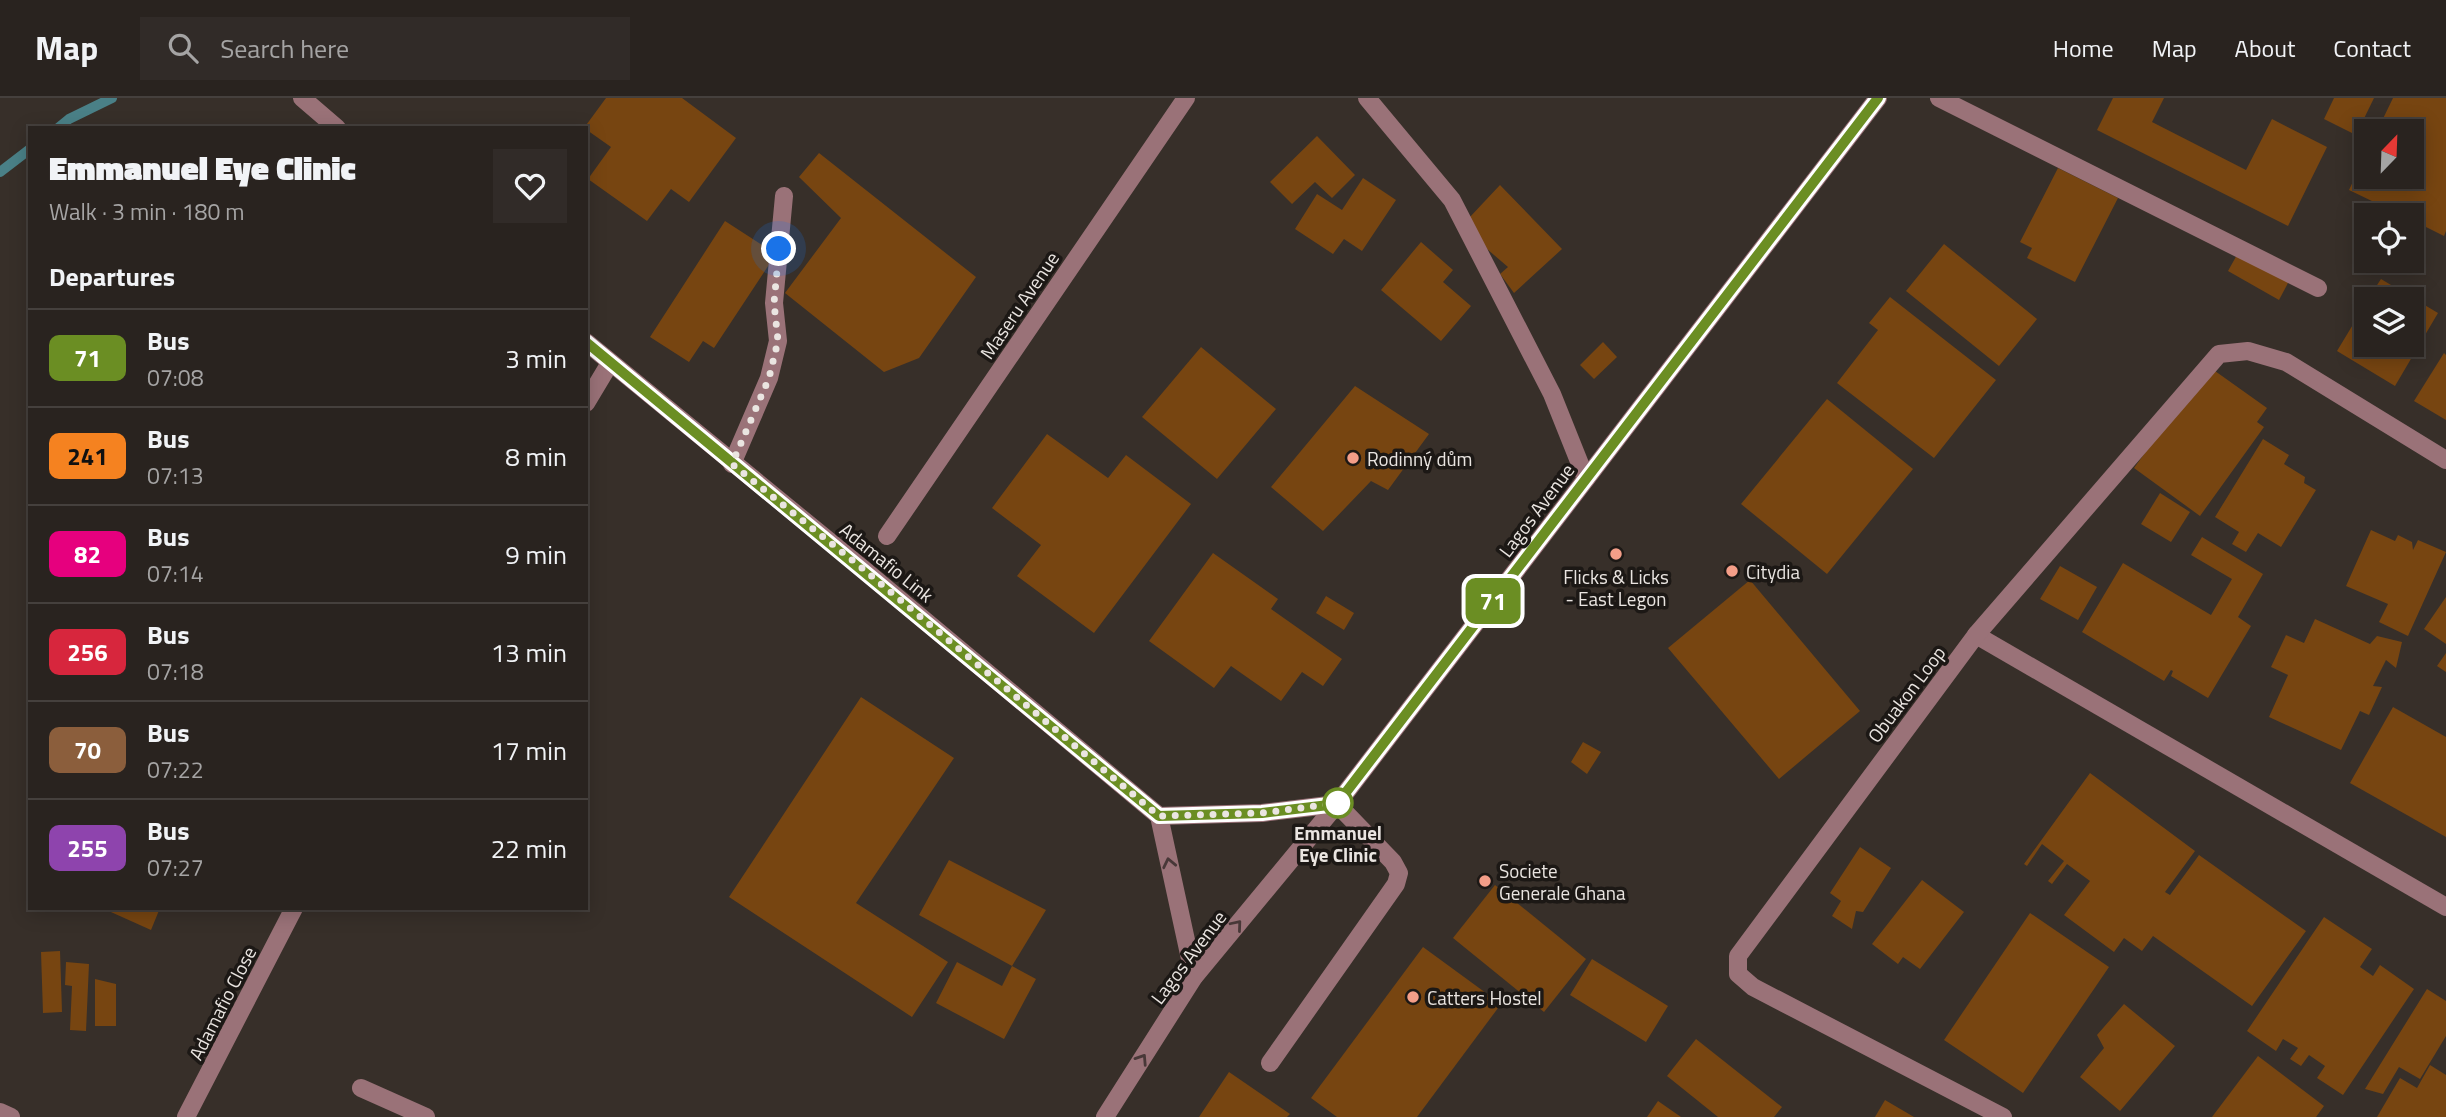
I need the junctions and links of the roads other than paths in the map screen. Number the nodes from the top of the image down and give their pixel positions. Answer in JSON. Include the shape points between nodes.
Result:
{"nodes":[{"id":1,"x":302,"y":98,"type":"edge"},
{"id":2,"x":1186,"y":98,"type":"edge"},
{"id":3,"x":1367,"y":98,"type":"edge"},
{"id":4,"x":1878,"y":98,"type":"edge"},
{"id":5,"x":1940,"y":98,"type":"edge"},
{"id":6,"x":335,"y":126,"type":"edge"},
{"id":7,"x":784,"y":196,"type":"dead end"},
{"id":8,"x":2318,"y":288,"type":"dead end"},
{"id":9,"x":588,"y":344,"type":"edge"},
{"id":10,"x":610,"y":363,"type":"junction"},
{"id":11,"x":588,"y":400,"type":"edge"},
{"id":12,"x":2446,"y":460,"type":"edge"},
{"id":13,"x":732,"y":464,"type":"junction"},
{"id":14,"x":1587,"y":479,"type":"junction"},
{"id":15,"x":887,"y":536,"type":"dead end"},
{"id":16,"x":1976,"y":635,"type":"junction"},
{"id":17,"x":1337,"y":804,"type":"junction"},
{"id":18,"x":1159,"y":816,"type":"junction"},
{"id":19,"x":2446,"y":907,"type":"edge"},
{"id":20,"x":293,"y":910,"type":"edge"},
{"id":21,"x":1194,"y":977,"type":"junction"},
{"id":22,"x":1270,"y":1063,"type":"dead end"},
{"id":23,"x":361,"y":1088,"type":"dead end"},
{"id":24,"x":0,"y":1112,"type":"edge"},
{"id":25,"x":11,"y":1117,"type":"edge"},
{"id":26,"x":186,"y":1117,"type":"edge"},
{"id":27,"x":426,"y":1117,"type":"edge"},
{"id":28,"x":1105,"y":1117,"type":"edge"},
{"id":29,"x":2003,"y":1117,"type":"edge"}],
"edges":[{"from":1,"to":6,"type":"street"},
{"from":2,"to":15,"type":"street","name":"Maseru Avenue"},
{"from":3,"to":14,"type":"street","via":[[1452,200],[1552,394]]},
{"from":4,"to":14,"type":"street","name":"Lagos Avenue"},
{"from":5,"to":8,"type":"street"},
{"from":7,"to":13,"type":"street","via":[[774,303],[778,341],[769,378]]},
{"from":9,"to":10,"type":"street","name":"Adamafio Link"},
{"from":10,"to":11,"type":"street"},
{"from":10,"to":13,"type":"street","name":"Adamafio Link"},
{"from":12,"to":16,"type":"street","via":[[2286,362],[2248,351],[2219,354]]},
{"from":13,"to":18,"type":"street","name":"Adamafio Link"},
{"from":14,"to":17,"type":"street","name":"Lagos Avenue"},
{"from":16,"to":19,"type":"street"},
{"from":16,"to":29,"type":"street","name":"Obuakon Loop","via":[[1738,956],[1738,974],[1753,987]]},
{"from":17,"to":18,"type":"street","via":[[1262,813]]},
{"from":21,"to":17,"type":"street","name":"Lagos Avenue","one_way":true},
{"from":17,"to":22,"type":"street","via":[[1393,862],[1396,884]]},
{"from":21,"to":18,"type":"street","one_way":true},
{"from":20,"to":26,"type":"street","name":"Adamafio Close"},
{"from":28,"to":21,"type":"street","name":"Lagos Avenue","one_way":true},
{"from":23,"to":27,"type":"street"},
{"from":24,"to":25,"type":"street"}]}
